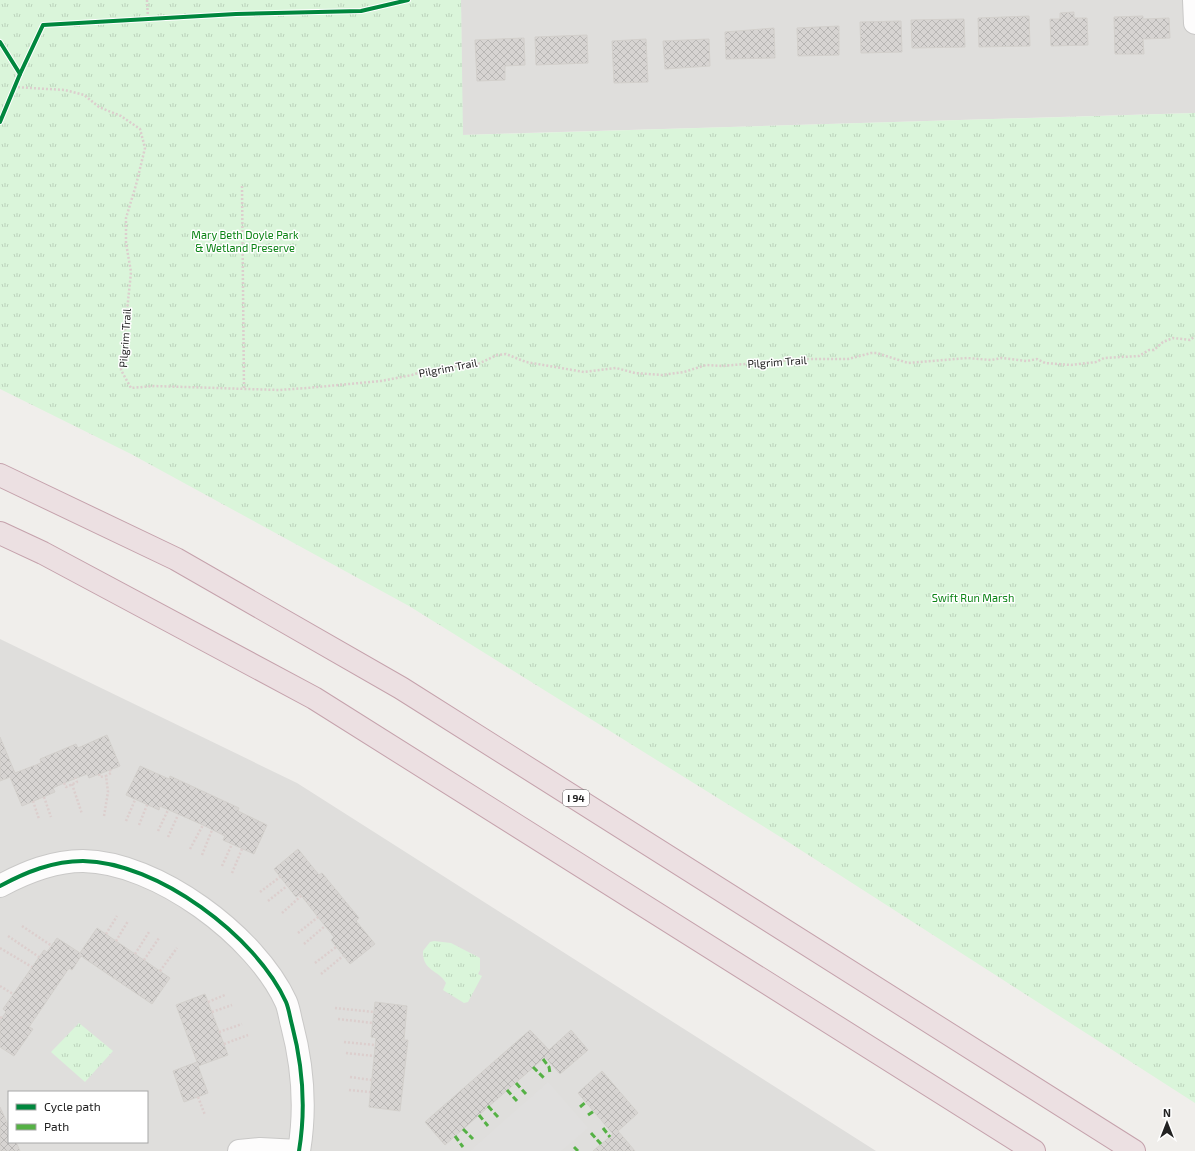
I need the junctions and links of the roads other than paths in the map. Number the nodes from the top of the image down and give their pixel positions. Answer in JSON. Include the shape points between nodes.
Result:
{"nodes":[{"id":1,"x":1194,"y":0,"type":"edge"},
{"id":2,"x":1195,"y":23,"type":"edge"},
{"id":3,"x":0,"y":475,"type":"edge"},
{"id":4,"x":0,"y":533,"type":"edge"},
{"id":5,"x":0,"y":886,"type":"edge"},
{"id":6,"x":239,"y":1151,"type":"edge"},
{"id":7,"x":299,"y":1151,"type":"edge"},
{"id":8,"x":1034,"y":1151,"type":"edge"},
{"id":9,"x":1134,"y":1151,"type":"edge"}],
"edges":[{"from":1,"to":2,"type":"street"},
{"from":3,"to":9,"type":"highway","number":"I 94","via":[[176,559],[401,688]]},
{"from":4,"to":8,"type":"highway","via":[[43,553],[314,698]]},
{"from":5,"to":7,"type":"street","via":[[21,874],[43,866],[83,861],[109,864],[145,875],[190,900],[228,927],[268,972],[286,1003],[298,1049],[303,1101],[303,1127]]},
{"from":6,"to":7,"type":"street"}]}
